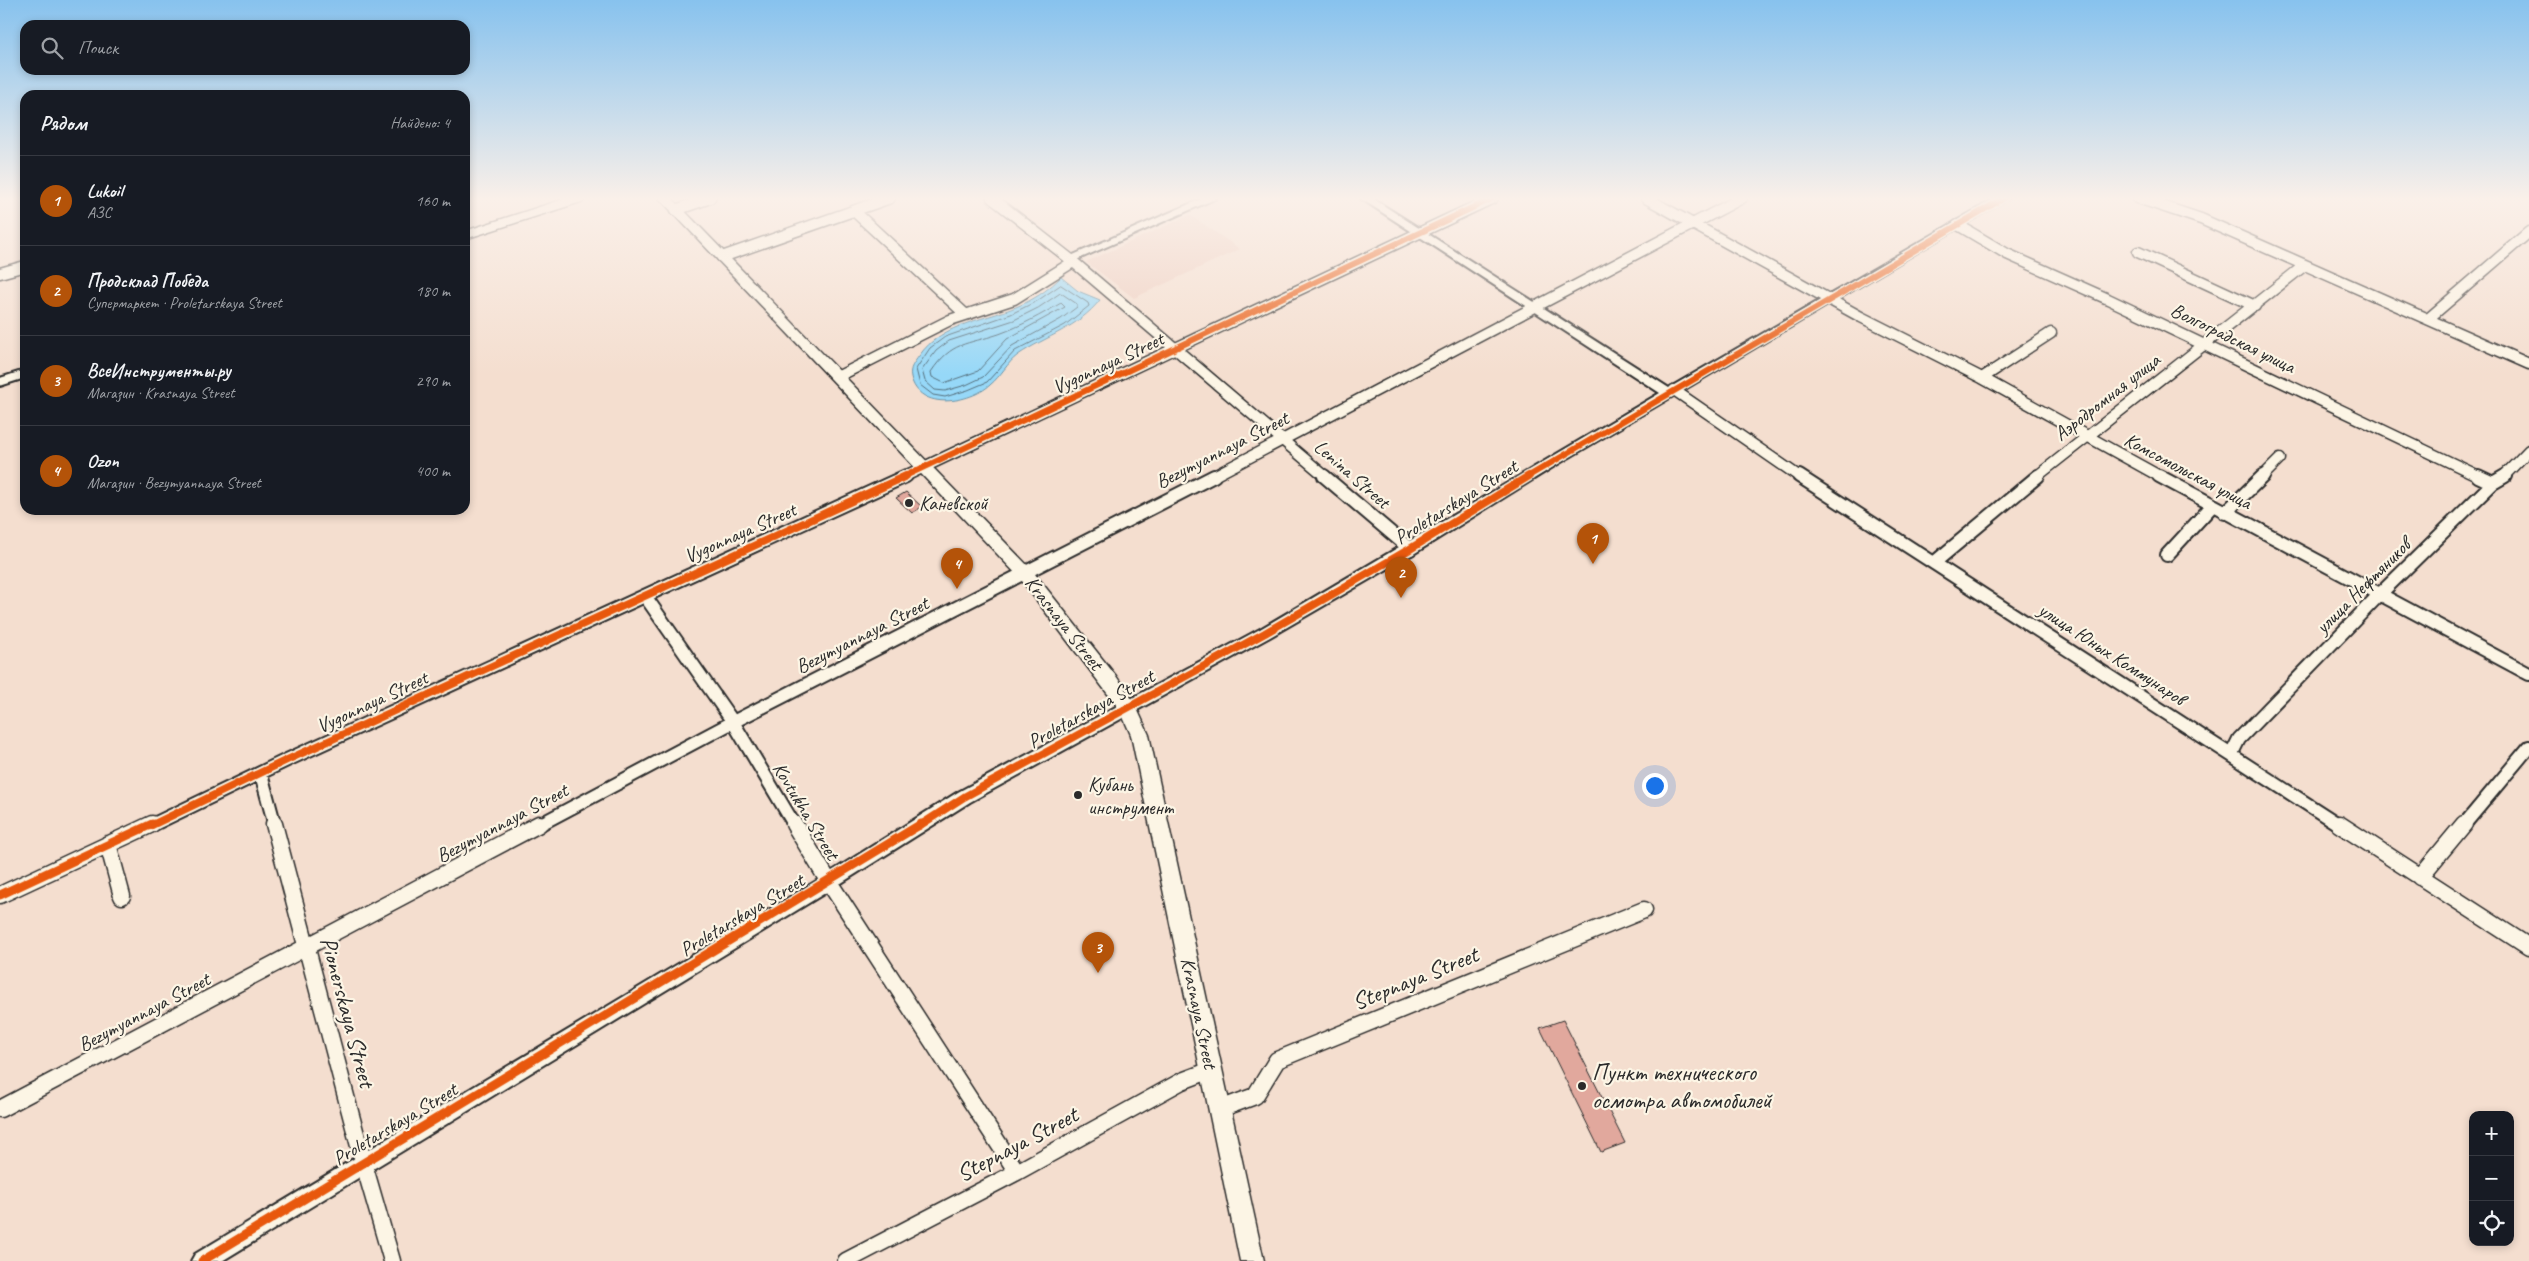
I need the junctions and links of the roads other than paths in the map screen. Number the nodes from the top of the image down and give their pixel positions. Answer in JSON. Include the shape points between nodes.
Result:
{"nodes":[{"id":1,"x":725,"y":257,"type":"edge"},
{"id":2,"x":903,"y":257,"type":"edge"},
{"id":3,"x":1067,"y":257,"type":"edge"},
{"id":4,"x":1078,"y":257,"type":"edge"},
{"id":5,"x":1367,"y":257,"type":"edge"},
{"id":6,"x":1458,"y":257,"type":"edge"},
{"id":7,"x":1628,"y":257,"type":"edge"},
{"id":8,"x":1755,"y":257,"type":"edge"},
{"id":9,"x":1904,"y":257,"type":"edge"},
{"id":10,"x":2013,"y":257,"type":"edge"},
{"id":11,"x":2149,"y":257,"type":"edge"},
{"id":12,"x":2287,"y":257,"type":"edge"},
{"id":13,"x":2500,"y":257,"type":"edge"},
{"id":14,"x":722,"y":258,"type":"joint"},
{"id":15,"x":1071,"y":260,"type":"junction"},
{"id":16,"x":2305,"y":265,"type":"junction"},
{"id":17,"x":20,"y":267,"type":"edge"},
{"id":18,"x":0,"y":273,"type":"edge"},
{"id":19,"x":1832,"y":299,"type":"junction"},
{"id":20,"x":1534,"y":306,"type":"junction"},
{"id":21,"x":2255,"y":306,"type":"junction"},
{"id":22,"x":965,"y":314,"type":"junction"},
{"id":23,"x":2428,"y":320,"type":"junction"},
{"id":24,"x":2051,"y":333,"type":"dead end"},
{"id":25,"x":2205,"y":345,"type":"junction"},
{"id":26,"x":1174,"y":350,"type":"junction"},
{"id":27,"x":2529,"y":364,"type":"edge"},
{"id":28,"x":20,"y":376,"type":"edge"},
{"id":29,"x":837,"y":377,"type":"junction"},
{"id":30,"x":1982,"y":378,"type":"junction"},
{"id":31,"x":0,"y":382,"type":"edge"},
{"id":32,"x":1672,"y":392,"type":"junction"},
{"id":33,"x":2085,"y":436,"type":"junction"},
{"id":34,"x":1284,"y":440,"type":"junction"},
{"id":35,"x":2529,"y":450,"type":"edge"},
{"id":36,"x":2280,"y":459,"type":"dead end"},
{"id":37,"x":925,"y":467,"type":"junction"},
{"id":38,"x":2493,"y":483,"type":"junction"},
{"id":39,"x":2212,"y":506,"type":"junction"},
{"id":40,"x":2225,"y":513,"type":"junction"},
{"id":41,"x":1410,"y":549,"type":"junction"},
{"id":42,"x":2167,"y":555,"type":"dead end"},
{"id":43,"x":1935,"y":562,"type":"junction"},
{"id":44,"x":1025,"y":573,"type":"junction"},
{"id":45,"x":2381,"y":593,"type":"junction"},
{"id":46,"x":645,"y":596,"type":"junction"},
{"id":47,"x":2529,"y":674,"type":"edge"},
{"id":48,"x":1128,"y":707,"type":"junction"},
{"id":49,"x":733,"y":722,"type":"junction"},
{"id":50,"x":2529,"y":747,"type":"edge"},
{"id":51,"x":2231,"y":755,"type":"junction"},
{"id":52,"x":261,"y":774,"type":"junction"},
{"id":53,"x":108,"y":844,"type":"junction"},
{"id":54,"x":2420,"y":877,"type":"junction"},
{"id":55,"x":829,"y":882,"type":"junction"},
{"id":56,"x":0,"y":895,"type":"edge"},
{"id":57,"x":122,"y":896,"type":"dead end"},
{"id":58,"x":1644,"y":910,"type":"dead end"},
{"id":59,"x":2529,"y":947,"type":"edge"},
{"id":60,"x":306,"y":948,"type":"junction"},
{"id":61,"x":1211,"y":1070,"type":"junction"},
{"id":62,"x":0,"y":1109,"type":"edge"},
{"id":63,"x":1220,"y":1109,"type":"junction"},
{"id":64,"x":364,"y":1162,"type":"junction"},
{"id":65,"x":1017,"y":1172,"type":"junction"},
{"id":66,"x":202,"y":1261,"type":"edge"},
{"id":67,"x":392,"y":1261,"type":"edge"},
{"id":68,"x":846,"y":1261,"type":"edge"},
{"id":69,"x":1252,"y":1261,"type":"edge"}],
"edges":[{"from":1,"to":14,"type":"street"},
{"from":2,"to":22,"type":"street"},
{"from":3,"to":15,"type":"street","name":"Lenina Street"},
{"from":4,"to":15,"type":"street"},
{"from":5,"to":26,"type":"street","name":"Vygonnaya Street"},
{"from":6,"to":20,"type":"street","name":"улица Юных Коммунаров"},
{"from":7,"to":20,"type":"street","name":"Bezymyannaya Street"},
{"from":8,"to":19,"type":"street","name":"Комсомольская улица"},
{"from":9,"to":19,"type":"street","name":"Proletarskaya Street"},
{"from":10,"to":25,"type":"street","name":"Волгоградская улица"},
{"from":11,"to":21,"type":"street"},
{"from":12,"to":16,"type":"street"},
{"from":13,"to":23,"type":"street"},
{"from":14,"to":29,"type":"main road","name":"Krasnaya Street"},
{"from":15,"to":22,"type":"street","via":[[1030,292],[1003,304]]},
{"from":15,"to":26,"type":"street","name":"Lenina Street"},
{"from":16,"to":21,"type":"street","name":"Аэродромная улица"},
{"from":16,"to":23,"type":"street"},
{"from":17,"to":18,"type":"street"},
{"from":19,"to":30,"type":"street","name":"Комсомольская улица"},
{"from":19,"to":32,"type":"street","name":"Proletarskaya Street"},
{"from":20,"to":32,"type":"street","name":"улица Юных Коммунаров"},
{"from":20,"to":34,"type":"street","name":"Bezymyannaya Street"},
{"from":21,"to":25,"type":"street","name":"Аэродромная улица"},
{"from":22,"to":29,"type":"street"},
{"from":23,"to":27,"type":"street"},
{"from":24,"to":30,"type":"street"},
{"from":25,"to":33,"type":"street","name":"Аэродромная улица"},
{"from":25,"to":38,"type":"street","name":"Волгоградская улица"},
{"from":26,"to":34,"type":"street","name":"Lenina Street"},
{"from":26,"to":37,"type":"street","name":"Vygonnaya Street"},
{"from":28,"to":31,"type":"street"},
{"from":29,"to":37,"type":"main road","name":"Krasnaya Street"},
{"from":30,"to":33,"type":"street","name":"Комсомольская улица"},
{"from":32,"to":41,"type":"street","name":"Proletarskaya Street"},
{"from":32,"to":43,"type":"street","name":"улица Юных Коммунаров"},
{"from":33,"to":39,"type":"street","name":"Комсомольская улица"},
{"from":33,"to":43,"type":"street","name":"Аэродромная улица"},
{"from":34,"to":41,"type":"street","name":"Lenina Street"},
{"from":34,"to":44,"type":"street","name":"Bezymyannaya Street"},
{"from":35,"to":38,"type":"street","name":"улица Нефтяников","via":[[2506,475]]},
{"from":36,"to":40,"type":"street"},
{"from":37,"to":44,"type":"main road","name":"Krasnaya Street"},
{"from":37,"to":46,"type":"street","name":"Vygonnaya Street"},
{"from":38,"to":45,"type":"street","name":"улица Нефтяников"},
{"from":39,"to":40,"type":"street","name":"Комсомольская улица"},
{"from":39,"to":42,"type":"street"},
{"from":40,"to":45,"type":"street","name":"Комсомольская улица"},
{"from":41,"to":48,"type":"street","name":"Proletarskaya Street"},
{"from":43,"to":51,"type":"street","name":"улица Юных Коммунаров"},
{"from":44,"to":48,"type":"main road","name":"Krasnaya Street"},
{"from":44,"to":49,"type":"street","name":"Bezymyannaya Street"},
{"from":45,"to":47,"type":"street","name":"Комсомольская улица"},
{"from":45,"to":51,"type":"street","name":"улица Нефтяников","via":[[2239,739]]},
{"from":46,"to":49,"type":"street","name":"Kovtukha Street"},
{"from":46,"to":52,"type":"street","name":"Vygonnaya Street"},
{"from":48,"to":55,"type":"street","name":"Proletarskaya Street","via":[[964,797]]},
{"from":48,"to":61,"type":"main road","name":"Krasnaya Street","via":[[1140,735]]},
{"from":49,"to":55,"type":"street","name":"Kovtukha Street"},
{"from":49,"to":60,"type":"street","name":"Bezymyannaya Street"},
{"from":50,"to":54,"type":"street"},
{"from":51,"to":54,"type":"street","name":"улица Юных Коммунаров"},
{"from":52,"to":53,"type":"street","name":"Vygonnaya Street"},
{"from":52,"to":60,"type":"street","name":"Pionerskaya Street"},
{"from":53,"to":56,"type":"street","name":"Vygonnaya Street"},
{"from":53,"to":57,"type":"street"},
{"from":54,"to":59,"type":"street","name":"улица Юных Коммунаров"},
{"from":55,"to":64,"type":"street","name":"Proletarskaya Street"},
{"from":55,"to":65,"type":"street","name":"Kovtukha Street"},
{"from":58,"to":63,"type":"street","name":"Stepnaya Street","via":[[1277,1060],[1255,1096]]},
{"from":60,"to":62,"type":"street","name":"Bezymyannaya Street"},
{"from":60,"to":64,"type":"street","name":"Pionerskaya Street"},
{"from":61,"to":63,"type":"main road","name":"Krasnaya Street"},
{"from":61,"to":65,"type":"street","name":"Stepnaya Street","via":[[1182,1081]]},
{"from":63,"to":69,"type":"main road","name":"Krasnaya Street"},
{"from":64,"to":66,"type":"street","name":"Proletarskaya Street"},
{"from":64,"to":67,"type":"street","name":"Pionerskaya Street"},
{"from":65,"to":68,"type":"street","name":"Stepnaya Street"}]}
